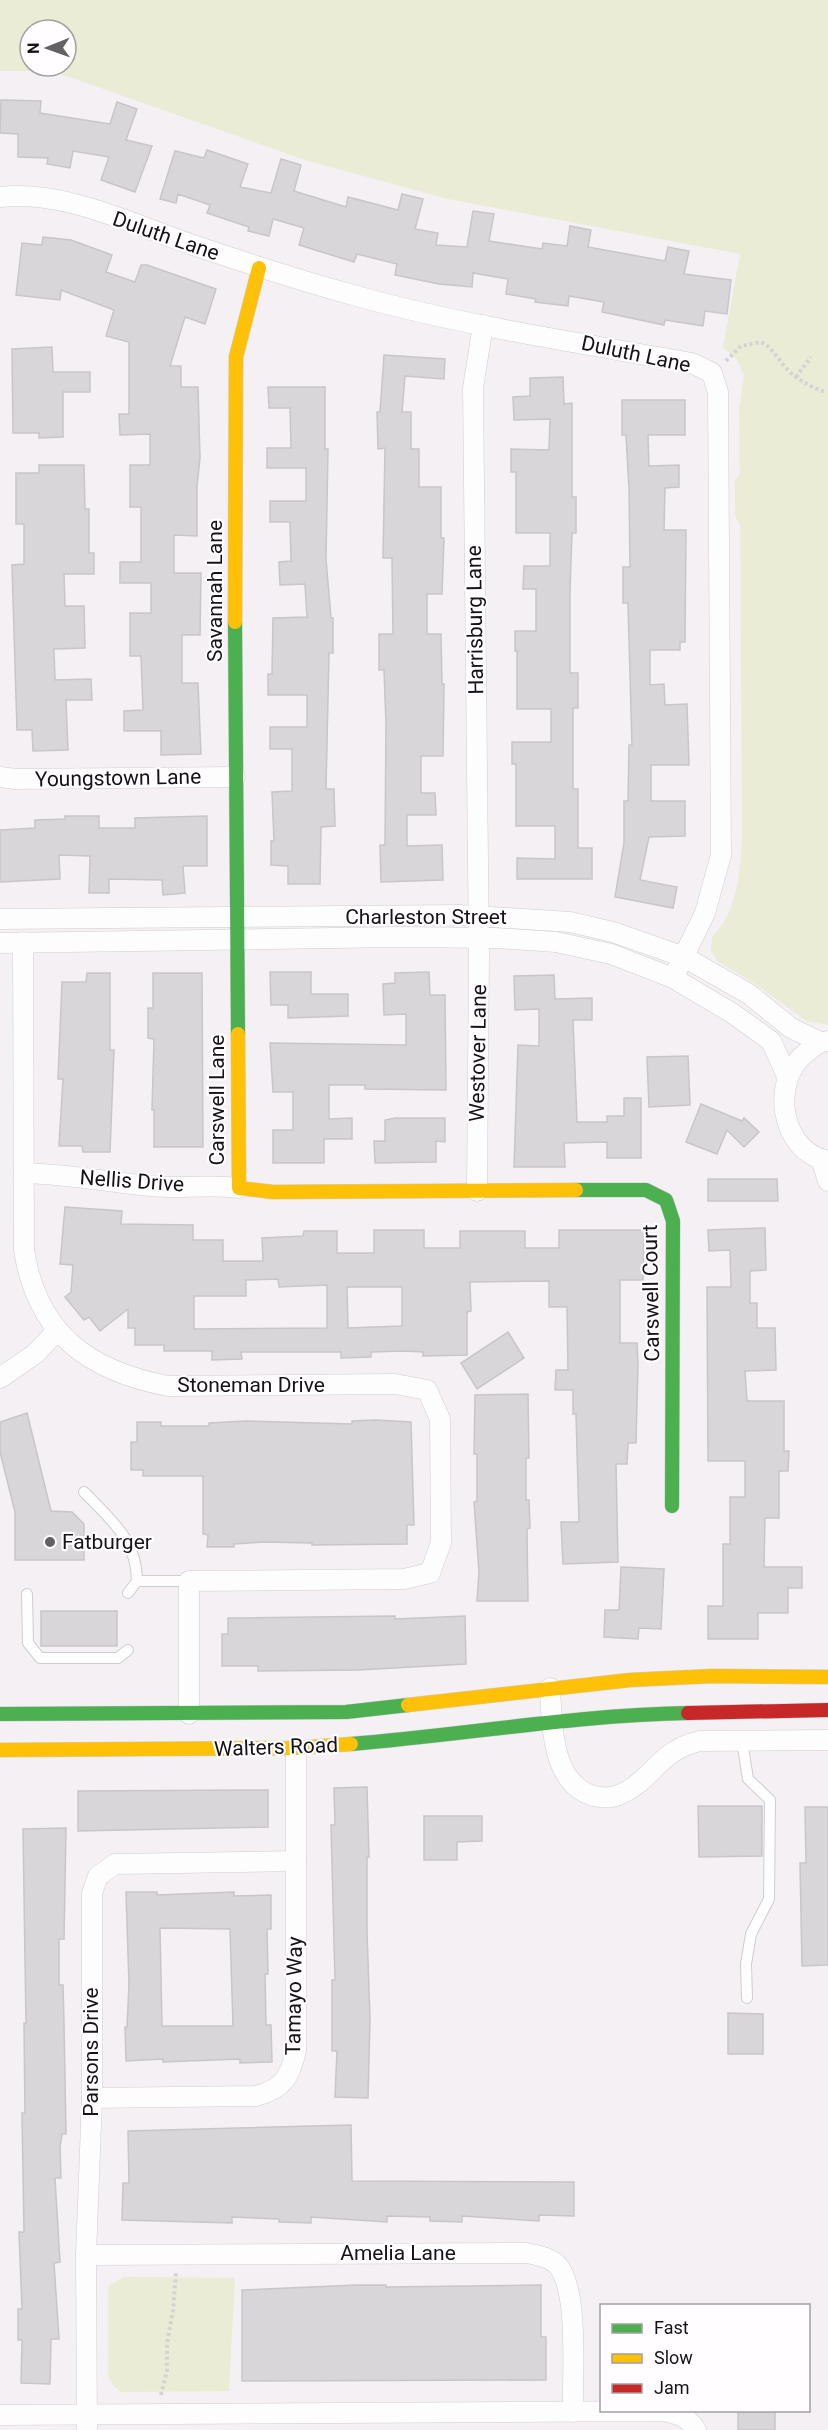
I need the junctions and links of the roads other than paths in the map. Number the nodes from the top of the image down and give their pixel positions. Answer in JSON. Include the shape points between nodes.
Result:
{"nodes":[{"id":1,"x":0,"y":197,"type":"edge"},
{"id":2,"x":259,"y":268,"type":"junction"},
{"id":3,"x":483,"y":325,"type":"junction"},
{"id":4,"x":0,"y":777,"type":"edge"},
{"id":5,"x":235,"y":777,"type":"junction"},
{"id":6,"x":479,"y":915,"type":"junction"},
{"id":7,"x":238,"y":917,"type":"junction"},
{"id":8,"x":0,"y":919,"type":"edge"},
{"id":9,"x":479,"y":938,"type":"junction"},
{"id":10,"x":237,"y":940,"type":"junction"},
{"id":11,"x":22,"y":942,"type":"junction"},
{"id":12,"x":0,"y":943,"type":"edge"},
{"id":13,"x":684,"y":957,"type":"junction"},
{"id":14,"x":673,"y":978,"type":"junction"},
{"id":15,"x":824,"y":1042,"type":"edge"},
{"id":16,"x":788,"y":1076,"type":"junction"},
{"id":17,"x":824,"y":1160,"type":"edge"},
{"id":18,"x":24,"y":1173,"type":"junction"},
{"id":19,"x":828,"y":1181,"type":"edge"},
{"id":20,"x":239,"y":1188,"type":"junction"},
{"id":21,"x":477,"y":1191,"type":"junction"},
{"id":22,"x":57,"y":1331,"type":"junction"},
{"id":23,"x":0,"y":1378,"type":"edge"},
{"id":24,"x":84,"y":1492,"type":"dead end"},
{"id":25,"x":672,"y":1506,"type":"dead end"},
{"id":26,"x":137,"y":1581,"type":"junction"},
{"id":27,"x":189,"y":1581,"type":"junction"},
{"id":28,"x":128,"y":1593,"type":"dead end"},
{"id":29,"x":27,"y":1594,"type":"dead end"},
{"id":30,"x":128,"y":1650,"type":"dead end"},
{"id":31,"x":828,"y":1677,"type":"edge"},
{"id":32,"x":550,"y":1688,"type":"junction"},
{"id":33,"x":828,"y":1710,"type":"edge"},
{"id":34,"x":0,"y":1714,"type":"edge"},
{"id":35,"x":189,"y":1714,"type":"junction"},
{"id":36,"x":552,"y":1722,"type":"junction"},
{"id":37,"x":828,"y":1740,"type":"edge"},
{"id":38,"x":742,"y":1741,"type":"junction"},
{"id":39,"x":296,"y":1748,"type":"junction"},
{"id":40,"x":0,"y":1750,"type":"edge"},
{"id":41,"x":296,"y":1861,"type":"junction"},
{"id":42,"x":747,"y":1998,"type":"dead end"},
{"id":43,"x":92,"y":2098,"type":"junction"},
{"id":44,"x":86,"y":2255,"type":"junction"},
{"id":45,"x":573,"y":2412,"type":"junction"},
{"id":46,"x":600,"y":2412,"type":"edge"},
{"id":47,"x":669,"y":2412,"type":"edge"},
{"id":48,"x":0,"y":2415,"type":"edge"},
{"id":49,"x":87,"y":2423,"type":"edge"},
{"id":50,"x":693,"y":2426,"type":"edge"}],
"edges":[{"from":1,"to":2,"type":"street","name":"Duluth Lane","via":[[19,195],[69,202]]},
{"from":2,"to":3,"type":"street","name":"Duluth Lane"},
{"from":2,"to":5,"type":"street","name":"Savannah Lane","via":[[236,357]]},
{"from":3,"to":6,"type":"street","name":"Harrisburg Lane","via":[[473,388]]},
{"from":3,"to":13,"type":"street","name":"Duluth Lane","via":[[693,363],[712,373],[718,392],[721,855],[705,913]]},
{"from":4,"to":5,"type":"street","name":"Youngstown Lane"},
{"from":5,"to":7,"type":"street","name":"Savannah Lane"},
{"from":6,"to":7,"type":"street","name":"Charleston Street"},
{"from":6,"to":9,"type":"street","name":"Westover Lane"},
{"from":6,"to":13,"type":"street","name":"Charleston Street","via":[[570,922],[613,932]]},
{"from":7,"to":8,"type":"street","name":"Charleston Street"},
{"from":7,"to":10,"type":"street","name":"Carswell Lane"},
{"from":9,"to":10,"type":"street","name":"Charleston Street"},
{"from":9,"to":14,"type":"street","name":"Charleston Street","via":[[546,941],[578,947],[611,954]]},
{"from":9,"to":21,"type":"street","name":"Westover Lane"},
{"from":10,"to":11,"type":"street","name":"Charleston Street"},
{"from":10,"to":20,"type":"street","name":"Carswell Lane"},
{"from":11,"to":12,"type":"street","name":"Charleston Street"},
{"from":11,"to":18,"type":"street","name":"Stoneman Drive"},
{"from":13,"to":14,"type":"street","name":"Duluth Lane"},
{"from":13,"to":15,"type":"street","name":"Charleston Street","via":[[749,994],[791,1028]]},
{"from":14,"to":16,"type":"street","name":"Charleston Street","via":[[771,1041]]},
{"from":15,"to":16,"type":"street","via":[[801,1057]]},
{"from":16,"to":17,"type":"street","via":[[784,1098],[787,1122],[800,1144]]},
{"from":17,"to":19,"type":"street"},
{"from":18,"to":20,"type":"street","name":"Nellis Drive","via":[[153,1186]]},
{"from":18,"to":22,"type":"street","name":"Stoneman Drive","via":[[24,1250],[29,1280]]},
{"from":20,"to":21,"type":"street","name":"Carswell Lane","via":[[273,1192]]},
{"from":21,"to":25,"type":"street","name":"Carswell Court","via":[[646,1190],[666,1200],[673,1221]]},
{"from":22,"to":23,"type":"street","via":[[35,1354]]},
{"from":22,"to":27,"type":"street","name":"Stoneman Drive","via":[[100,1366],[133,1379],[168,1386],[395,1384],[427,1390],[440,1419],[441,1543],[430,1573],[404,1579]]},
{"from":24,"to":26,"type":"lane","via":[[125,1536],[137,1562]]},
{"from":26,"to":27,"type":"lane"},
{"from":26,"to":28,"type":"lane"},
{"from":27,"to":35,"type":"street"},
{"from":29,"to":30,"type":"lane","via":[[28,1643],[40,1658],[118,1658]]},
{"from":31,"to":32,"type":"street","name":"Walters Road","via":[[713,1676]]},
{"from":32,"to":35,"type":"street","name":"Walters Road","via":[[346,1712]]},
{"from":32,"to":36,"type":"street"},
{"from":33,"to":36,"type":"street","name":"Walters Road","via":[[636,1714]]},
{"from":34,"to":35,"type":"street","name":"Walters Road"},
{"from":36,"to":38,"type":"street","via":[[567,1776],[583,1792],[596,1797],[620,1795],[683,1745]]},
{"from":36,"to":39,"type":"street","name":"Walters Road","via":[[446,1736]]},
{"from":37,"to":38,"type":"street"},
{"from":38,"to":42,"type":"lane","via":[[748,1779],[770,1800],[769,1899],[751,1934],[746,1964]]},
{"from":39,"to":40,"type":"street","name":"Walters Road"},
{"from":39,"to":41,"type":"street","name":"Tamayo Way"},
{"from":41,"to":43,"type":"street","name":"Tamayo Way","via":[[296,2051],[285,2083],[256,2096]]},
{"from":41,"to":43,"type":"street","name":"Parsons Drive","via":[[138,1862],[115,1864],[98,1876],[90,1916]]},
{"from":43,"to":44,"type":"street","name":"Parsons Drive"},
{"from":44,"to":45,"type":"street","name":"Amelia Lane","via":[[526,2253],[544,2257],[558,2265],[571,2295]]},
{"from":44,"to":49,"type":"street","name":"Parsons Drive"},
{"from":45,"to":46,"type":"street"},
{"from":45,"to":49,"type":"street"},
{"from":47,"to":50,"type":"street","via":[[677,2413]]},
{"from":48,"to":49,"type":"street"}]}
